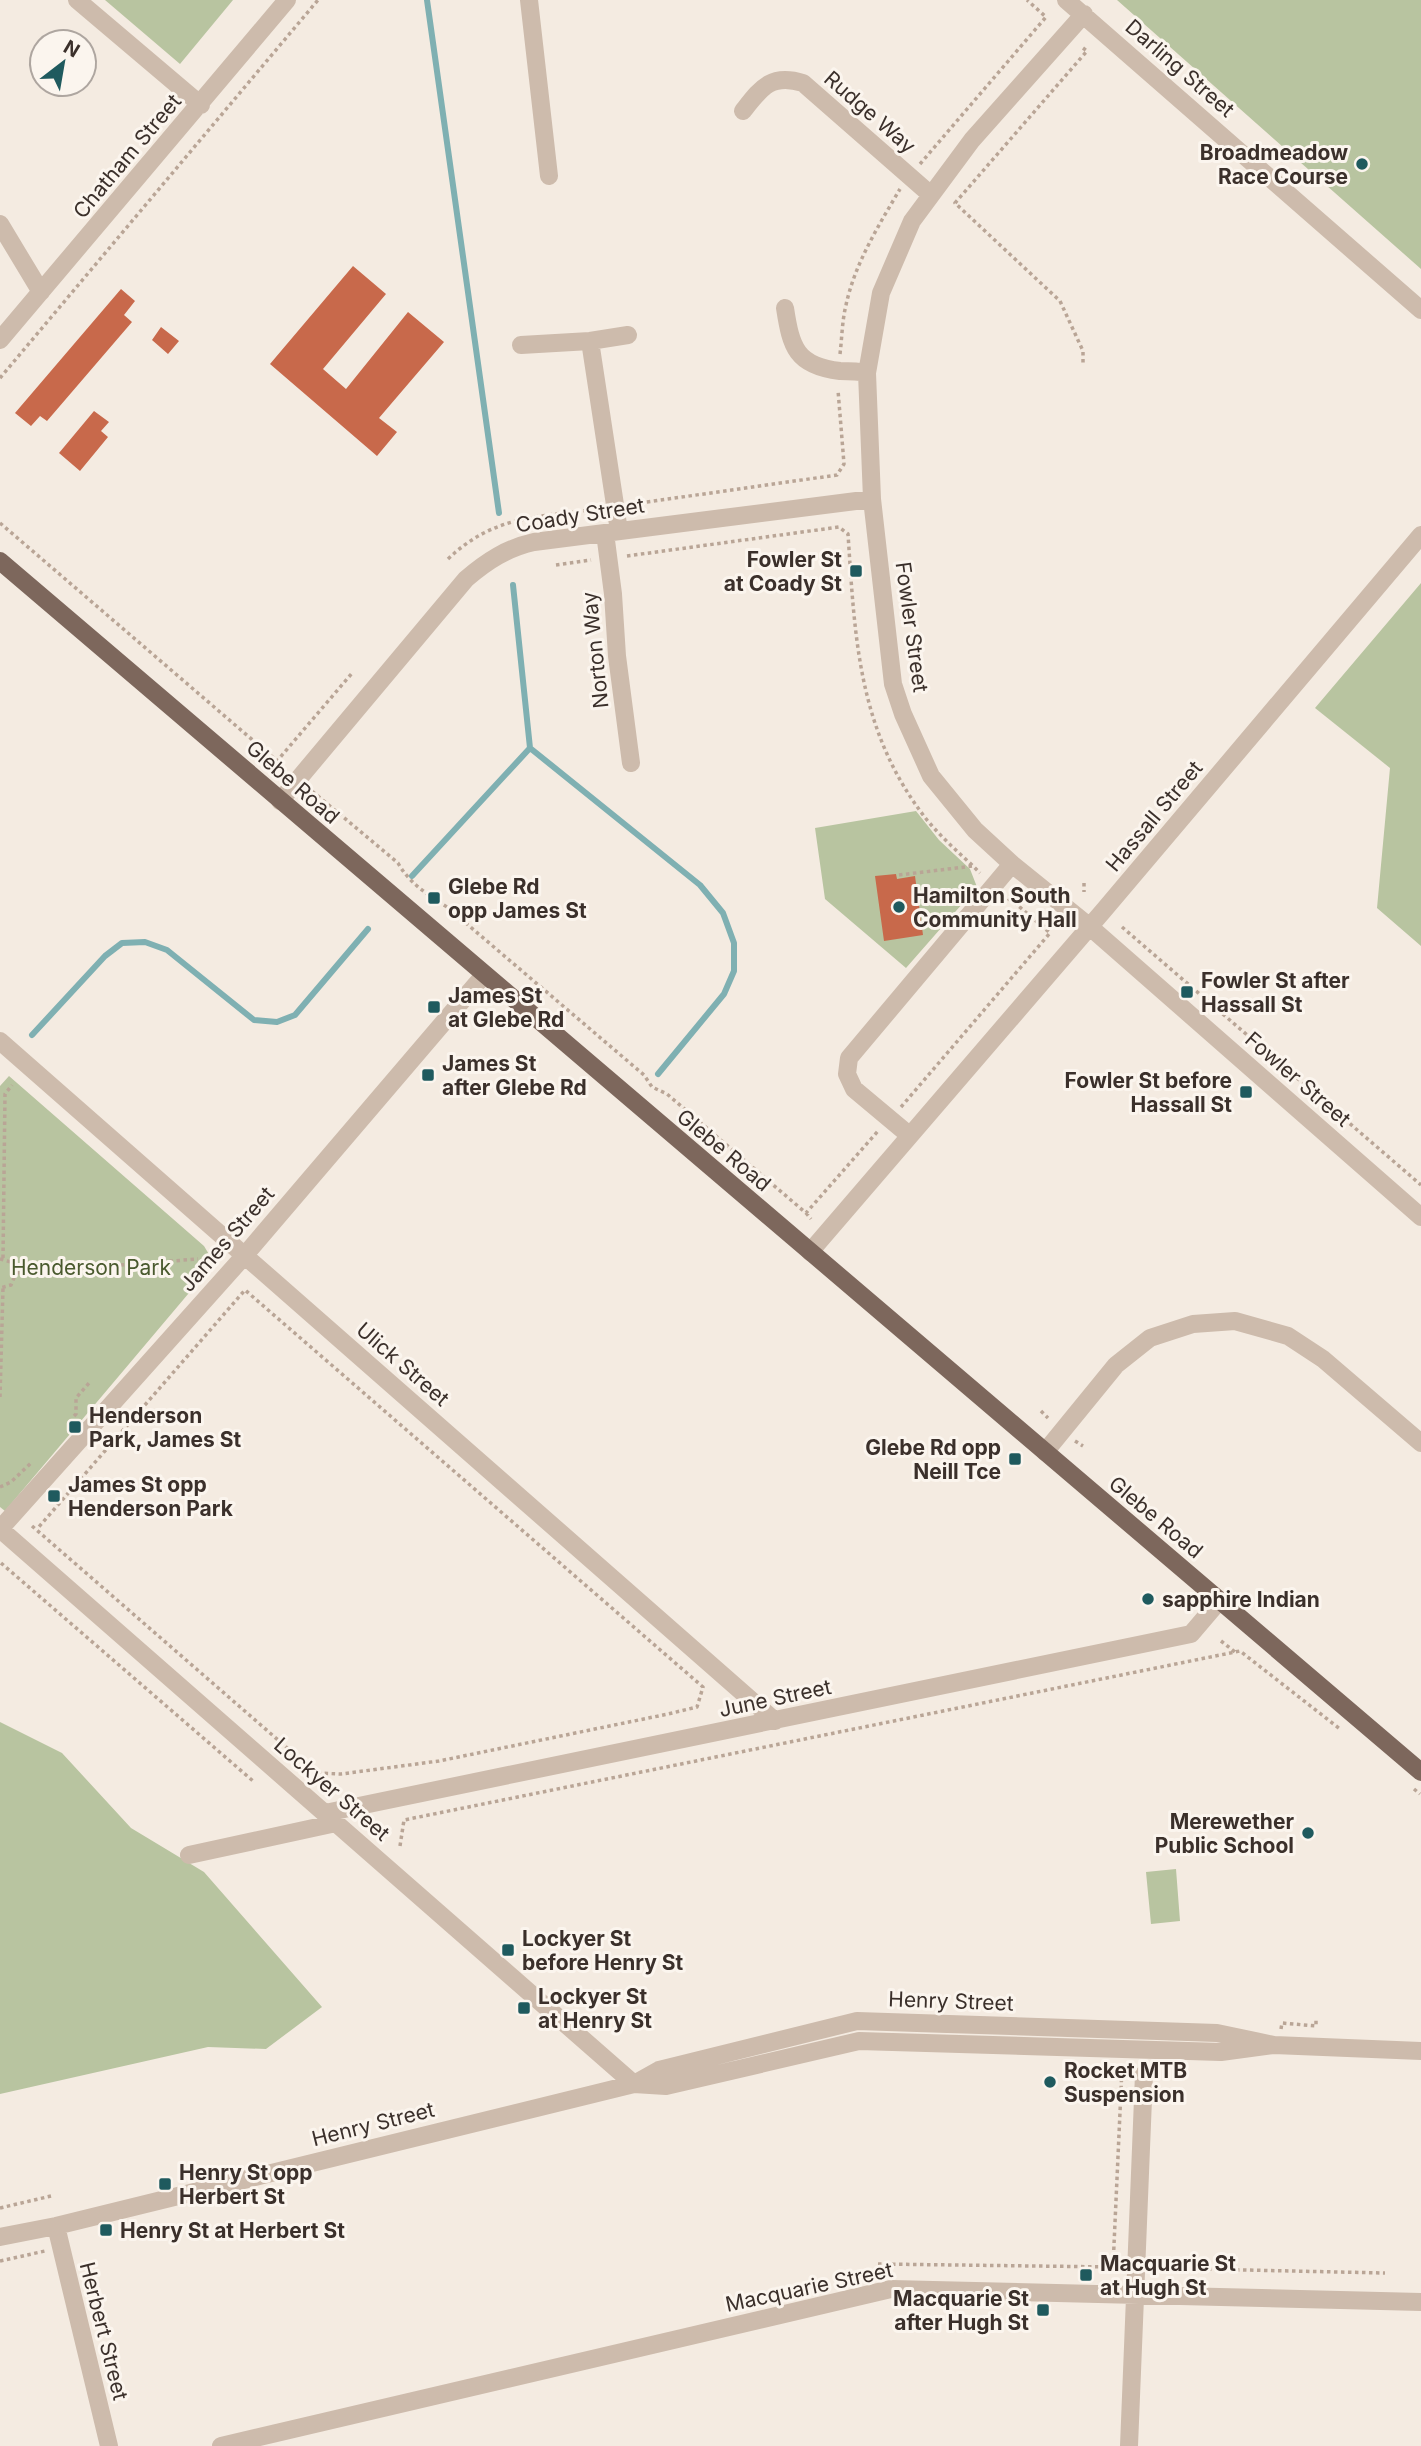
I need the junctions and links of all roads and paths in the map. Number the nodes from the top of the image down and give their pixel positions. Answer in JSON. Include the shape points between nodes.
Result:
{"nodes":[{"id":1,"x":77,"y":0,"type":"edge"},
{"id":2,"x":287,"y":0,"type":"edge"},
{"id":3,"x":318,"y":0,"type":"edge"},
{"id":4,"x":529,"y":0,"type":"edge"},
{"id":5,"x":1066,"y":0,"type":"edge"},
{"id":6,"x":1084,"y":14,"type":"junction"},
{"id":7,"x":1046,"y":18,"type":"dead end"},
{"id":8,"x":1049,"y":25,"type":"dead end"},
{"id":9,"x":1083,"y":48,"type":"dead end"},
{"id":10,"x":201,"y":105,"type":"junction"},
{"id":11,"x":743,"y":111,"type":"dead end"},
{"id":12,"x":549,"y":176,"type":"dead end"},
{"id":13,"x":931,"y":195,"type":"junction"},
{"id":14,"x":0,"y":224,"type":"edge"},
{"id":15,"x":41,"y":292,"type":"junction"},
{"id":16,"x":785,"y":308,"type":"dead end"},
{"id":17,"x":1421,"y":310,"type":"edge"},
{"id":18,"x":628,"y":335,"type":"dead end"},
{"id":19,"x":0,"y":340,"type":"edge"},
{"id":20,"x":590,"y":341,"type":"junction"},
{"id":21,"x":521,"y":345,"type":"dead end"},
{"id":22,"x":1083,"y":365,"type":"dead end"},
{"id":23,"x":867,"y":373,"type":"junction"},
{"id":24,"x":0,"y":378,"type":"edge"},
{"id":25,"x":872,"y":499,"type":"junction"},
{"id":26,"x":0,"y":523,"type":"edge"},
{"id":27,"x":612,"y":532,"type":"junction"},
{"id":28,"x":1421,"y":534,"type":"edge"},
{"id":29,"x":608,"y":558,"type":"junction"},
{"id":30,"x":0,"y":561,"type":"edge"},
{"id":31,"x":556,"y":565,"type":"dead end"},
{"id":32,"x":353,"y":672,"type":"dead end"},
{"id":33,"x":631,"y":763,"type":"dead end"},
{"id":34,"x":312,"y":792,"type":"dead end"},
{"id":35,"x":280,"y":801,"type":"junction"},
{"id":36,"x":1012,"y":864,"type":"junction"},
{"id":37,"x":973,"y":866,"type":"junction"},
{"id":38,"x":899,"y":875,"type":"dead end"},
{"id":39,"x":982,"y":875,"type":"dead end"},
{"id":40,"x":1084,"y":883,"type":"dead end"},
{"id":41,"x":1084,"y":892,"type":"dead end"},
{"id":42,"x":1007,"y":898,"type":"dead end"},
{"id":43,"x":1047,"y":922,"type":"dead end"},
{"id":44,"x":1042,"y":927,"type":"junction"},
{"id":45,"x":1090,"y":927,"type":"junction"},
{"id":46,"x":1122,"y":928,"type":"dead end"},
{"id":47,"x":484,"y":975,"type":"junction"},
{"id":48,"x":0,"y":1041,"type":"edge"},
{"id":49,"x":12,"y":1085,"type":"dead end"},
{"id":50,"x":897,"y":1111,"type":"dead end"},
{"id":51,"x":881,"y":1128,"type":"dead end"},
{"id":52,"x":909,"y":1135,"type":"junction"},
{"id":53,"x":1421,"y":1185,"type":"edge"},
{"id":54,"x":806,"y":1213,"type":"junction"},
{"id":55,"x":1421,"y":1217,"type":"edge"},
{"id":56,"x":811,"y":1219,"type":"dead end"},
{"id":57,"x":810,"y":1252,"type":"junction"},
{"id":58,"x":245,"y":1255,"type":"junction"},
{"id":59,"x":2,"y":1259,"type":"edge"},
{"id":60,"x":198,"y":1259,"type":"dead end"},
{"id":61,"x":16,"y":1273,"type":"junction"},
{"id":62,"x":2,"y":1288,"type":"edge"},
{"id":63,"x":89,"y":1383,"type":"dead end"},
{"id":64,"x":0,"y":1397,"type":"edge"},
{"id":65,"x":1041,"y":1411,"type":"dead end"},
{"id":66,"x":1048,"y":1418,"type":"dead end"},
{"id":67,"x":67,"y":1424,"type":"dead end"},
{"id":68,"x":1421,"y":1442,"type":"edge"},
{"id":69,"x":1045,"y":1452,"type":"junction"},
{"id":70,"x":39,"y":1454,"type":"dead end"},
{"id":71,"x":0,"y":1487,"type":"edge"},
{"id":72,"x":32,"y":1526,"type":"dead end"},
{"id":73,"x":0,"y":1529,"type":"edge"},
{"id":74,"x":37,"y":1529,"type":"junction"},
{"id":75,"x":1,"y":1563,"type":"edge"},
{"id":76,"x":1167,"y":1594,"type":"dead end"},
{"id":77,"x":1220,"y":1600,"type":"junction"},
{"id":78,"x":1178,"y":1607,"type":"dead end"},
{"id":79,"x":1221,"y":1641,"type":"dead end"},
{"id":80,"x":1235,"y":1652,"type":"junction"},
{"id":81,"x":775,"y":1721,"type":"junction"},
{"id":82,"x":1344,"y":1733,"type":"dead end"},
{"id":83,"x":1416,"y":1779,"type":"edge"},
{"id":84,"x":253,"y":1781,"type":"dead end"},
{"id":85,"x":1420,"y":1794,"type":"edge"},
{"id":86,"x":330,"y":1818,"type":"junction"},
{"id":87,"x":400,"y":1846,"type":"dead end"},
{"id":88,"x":189,"y":1855,"type":"dead end"},
{"id":89,"x":1316,"y":2020,"type":"dead end"},
{"id":90,"x":1277,"y":2039,"type":"junction"},
{"id":91,"x":1124,"y":2049,"type":"junction"},
{"id":92,"x":1421,"y":2051,"type":"edge"},
{"id":93,"x":1144,"y":2074,"type":"dead end"},
{"id":94,"x":634,"y":2084,"type":"junction"},
{"id":95,"x":51,"y":2196,"type":"dead end"},
{"id":96,"x":0,"y":2208,"type":"edge"},
{"id":97,"x":56,"y":2226,"type":"junction"},
{"id":98,"x":0,"y":2237,"type":"edge"},
{"id":99,"x":47,"y":2250,"type":"dead end"},
{"id":100,"x":0,"y":2261,"type":"edge"},
{"id":101,"x":878,"y":2264,"type":"dead end"},
{"id":102,"x":1152,"y":2268,"type":"dead end"},
{"id":103,"x":1385,"y":2273,"type":"dead end"},
{"id":104,"x":1134,"y":2294,"type":"junction"},
{"id":105,"x":1421,"y":2302,"type":"edge"},
{"id":106,"x":109,"y":2446,"type":"edge"},
{"id":107,"x":221,"y":2446,"type":"edge"},
{"id":108,"x":1129,"y":2446,"type":"edge"}],
"edges":[{"from":1,"to":10,"type":"street"},
{"from":2,"to":10,"type":"street","name":"Chatham Street"},
{"from":3,"to":24,"type":"path"},
{"from":4,"to":12,"type":"street"},
{"from":5,"to":6,"type":"street","name":"Darling Street"},
{"from":6,"to":13,"type":"street","name":"Fowler Street","via":[[972,140]]},
{"from":6,"to":17,"type":"street","name":"Darling Street"},
{"from":7,"to":8,"type":"path"},
{"from":9,"to":22,"type":"path","via":[[1087,51],[955,203],[1060,301],[1083,351]]},
{"from":10,"to":15,"type":"street","name":"Chatham Street"},
{"from":11,"to":13,"type":"street","name":"Rudge Way","via":[[767,85],[780,79],[803,83]]},
{"from":13,"to":23,"type":"street","name":"Fowler Street","via":[[912,221],[881,293]]},
{"from":14,"to":15,"type":"street"},
{"from":15,"to":19,"type":"street","name":"Chatham Street"},
{"from":16,"to":23,"type":"street","via":[[790,338],[807,361],[819,368]]},
{"from":18,"to":20,"type":"street"},
{"from":20,"to":21,"type":"street"},
{"from":20,"to":27,"type":"street","name":"Norton Way"},
{"from":23,"to":25,"type":"street","name":"Fowler Street"},
{"from":25,"to":27,"type":"street","name":"Coady Street"},
{"from":25,"to":36,"type":"street","name":"Fowler Street","via":[[888,654],[903,714],[931,776],[960,813]]},
{"from":26,"to":32,"type":"path","via":[[279,763]]},
{"from":27,"to":29,"type":"street","name":"Norton Way"},
{"from":27,"to":35,"type":"street","name":"Coady Street","via":[[516,546],[484,563]]},
{"from":28,"to":45,"type":"street","name":"Hassall Street"},
{"from":29,"to":31,"type":"path"},
{"from":29,"to":33,"type":"street","name":"Norton Way"},
{"from":29,"to":37,"type":"path","via":[[839,527],[848,534],[860,670],[886,753],[927,820]]},
{"from":30,"to":35,"type":"main road","name":"Glebe Road"},
{"from":34,"to":54,"type":"path","via":[[644,1075],[652,1087],[667,1094]]},
{"from":35,"to":47,"type":"main road","name":"Glebe Road"},
{"from":36,"to":45,"type":"street","name":"Fowler Street"},
{"from":36,"to":52,"type":"street","via":[[849,1058],[847,1074],[854,1089]]},
{"from":37,"to":38,"type":"path"},
{"from":37,"to":39,"type":"path"},
{"from":40,"to":41,"type":"path"},
{"from":42,"to":44,"type":"path"},
{"from":43,"to":44,"type":"path"},
{"from":44,"to":50,"type":"path","via":[[1052,935]]},
{"from":45,"to":52,"type":"street","name":"Hassall Street"},
{"from":45,"to":55,"type":"street","name":"Fowler Street"},
{"from":46,"to":53,"type":"path"},
{"from":47,"to":57,"type":"main road","name":"Glebe Road"},
{"from":47,"to":58,"type":"street","name":"James Street"},
{"from":48,"to":58,"type":"street","name":"Ulick Street"},
{"from":49,"to":59,"type":"path","via":[[5,1094]]},
{"from":51,"to":54,"type":"path"},
{"from":52,"to":57,"type":"street","name":"Hassall Street"},
{"from":54,"to":56,"type":"path"},
{"from":57,"to":69,"type":"main road","name":"Glebe Road"},
{"from":58,"to":73,"type":"street","name":"James Street"},
{"from":58,"to":81,"type":"street","name":"Ulick Street"},
{"from":59,"to":61,"type":"path","via":[[14,1265]]},
{"from":60,"to":61,"type":"path"},
{"from":61,"to":62,"type":"path","via":[[11,1285]]},
{"from":62,"to":64,"type":"path"},
{"from":63,"to":67,"type":"path","via":[[76,1398],[76,1413]]},
{"from":65,"to":66,"type":"path"},
{"from":68,"to":69,"type":"street","via":[[1323,1359],[1288,1336],[1235,1321],[1193,1324],[1150,1338],[1116,1365]]},
{"from":69,"to":77,"type":"main road","name":"Glebe Road"},
{"from":70,"to":71,"type":"path","via":[[12,1482]]},
{"from":72,"to":74,"type":"path"},
{"from":73,"to":86,"type":"street","name":"Lockyer Street"},
{"from":74,"to":74,"type":"path","via":[[316,1773],[439,1761],[668,1714],[696,1707],[703,1688],[245,1290]]},
{"from":75,"to":84,"type":"path"},
{"from":76,"to":78,"type":"path"},
{"from":77,"to":81,"type":"street","name":"June Street","via":[[1191,1634]]},
{"from":77,"to":83,"type":"main road","name":"Glebe Road"},
{"from":79,"to":80,"type":"path"},
{"from":80,"to":82,"type":"path","via":[[1272,1674]]},
{"from":80,"to":87,"type":"path","via":[[404,1820]]},
{"from":81,"to":86,"type":"street","name":"June Street"},
{"from":83,"to":85,"type":"path"},
{"from":86,"to":88,"type":"street","name":"June Street"},
{"from":86,"to":94,"type":"street","name":"Lockyer Street"},
{"from":89,"to":90,"type":"path","via":[[1317,2026],[1282,2023]]},
{"from":90,"to":91,"type":"street","name":"Henry Street","via":[[1221,2052]]},
{"from":90,"to":92,"type":"street","name":"Henry Street"},
{"from":90,"to":94,"type":"street","name":"Henry Street","via":[[1217,2032],[857,2021],[659,2070]]},
{"from":91,"to":94,"type":"street","name":"Henry Street","via":[[859,2041],[666,2086]]},
{"from":91,"to":101,"type":"path","via":[[1113,2267]]},
{"from":93,"to":104,"type":"street"},
{"from":94,"to":97,"type":"street","name":"Henry Street"},
{"from":95,"to":96,"type":"path"},
{"from":97,"to":98,"type":"street","name":"Henry Street"},
{"from":97,"to":106,"type":"street","name":"Herbert Street"},
{"from":99,"to":100,"type":"path"},
{"from":102,"to":103,"type":"path"},
{"from":104,"to":105,"type":"street","name":"Macquarie Street"},
{"from":104,"to":107,"type":"street","name":"Macquarie Street","via":[[891,2289]]},
{"from":104,"to":108,"type":"street"}]}
